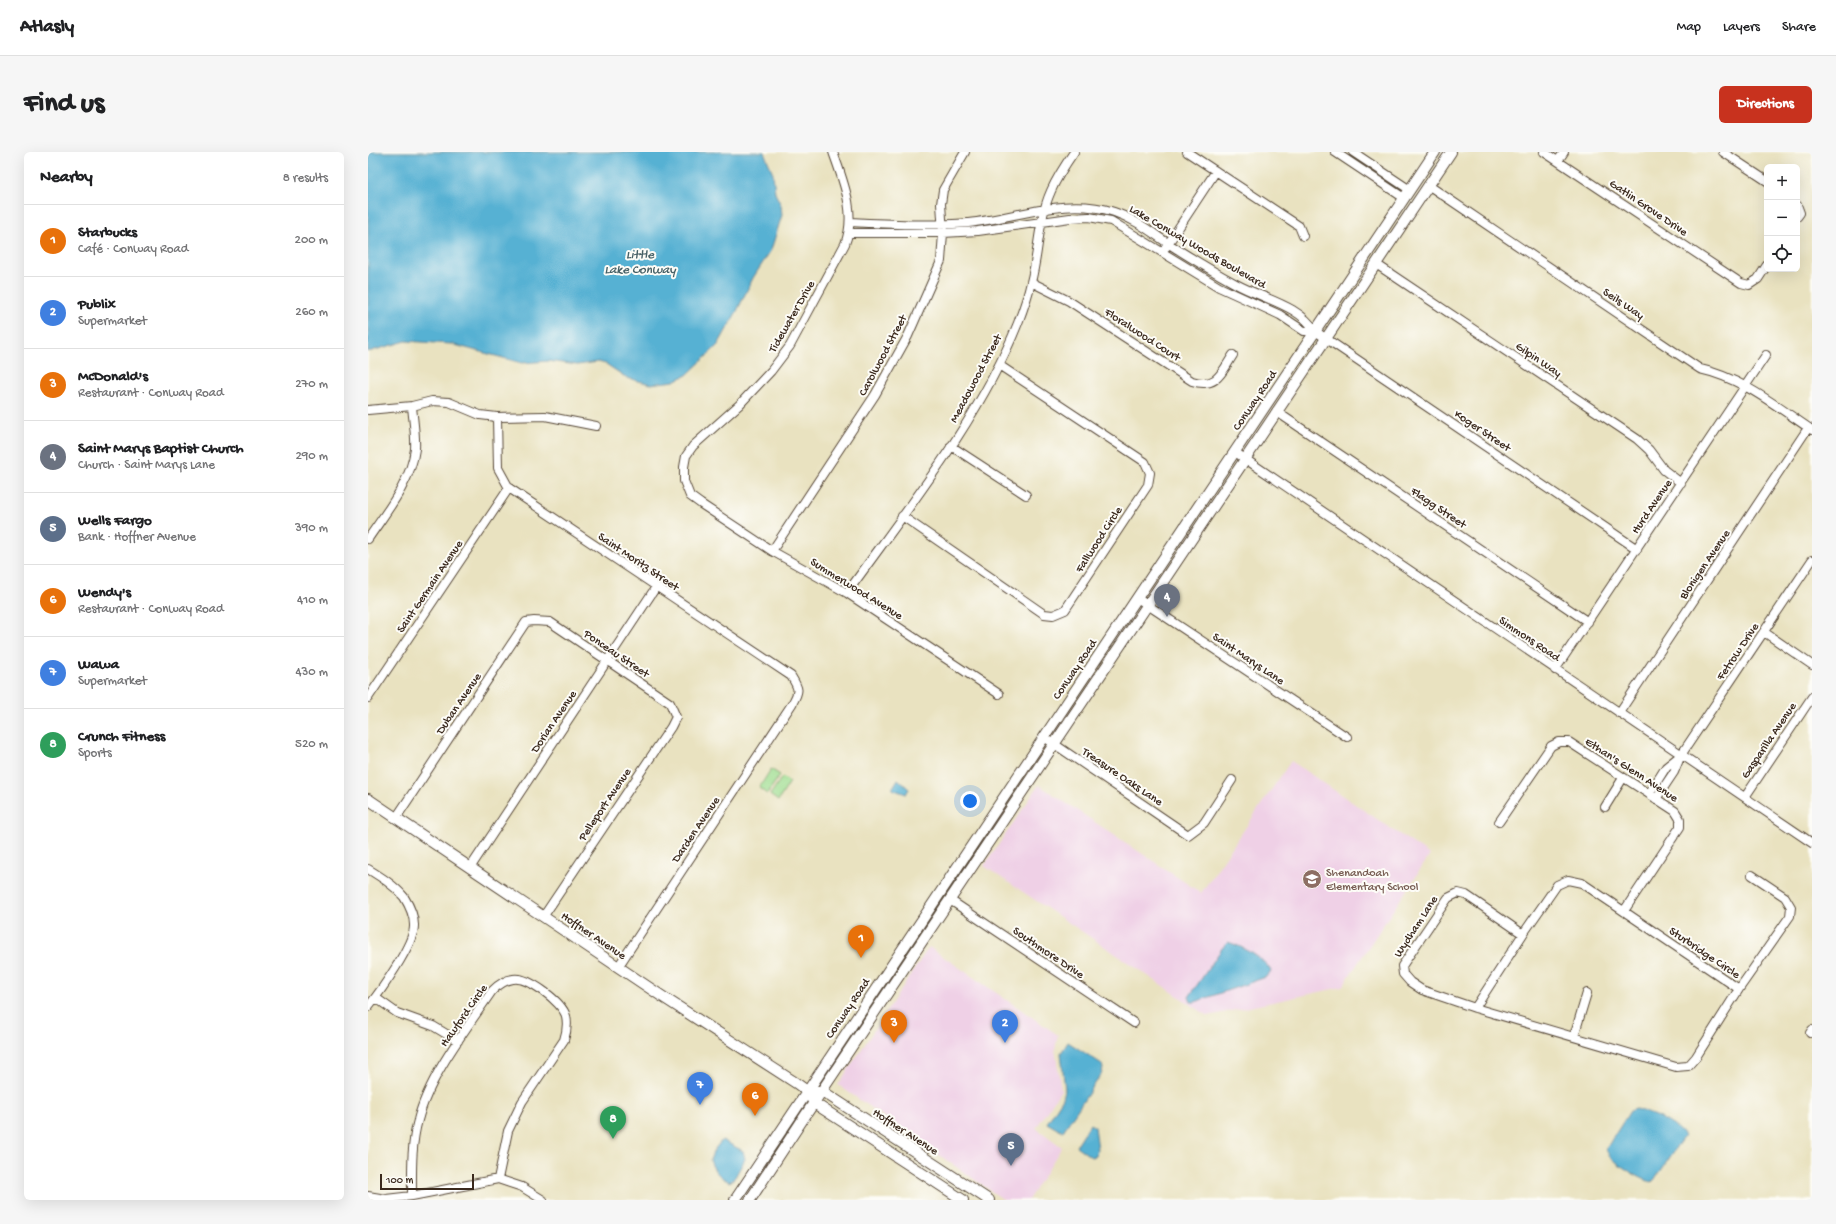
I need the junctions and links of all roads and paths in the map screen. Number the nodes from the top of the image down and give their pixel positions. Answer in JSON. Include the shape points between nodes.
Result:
{"nodes":[{"id":1,"x":833,"y":152,"type":"edge"},
{"id":2,"x":965,"y":152,"type":"edge"},
{"id":3,"x":1074,"y":152,"type":"edge"},
{"id":4,"x":1187,"y":152,"type":"edge"},
{"id":5,"x":1335,"y":152,"type":"edge"},
{"id":6,"x":1353,"y":152,"type":"edge"},
{"id":7,"x":1436,"y":152,"type":"edge"},
{"id":8,"x":1451,"y":152,"type":"edge"},
{"id":9,"x":1544,"y":152,"type":"edge"},
{"id":10,"x":1564,"y":152,"type":"edge"},
{"id":11,"x":1723,"y":152,"type":"edge"},
{"id":12,"x":1558,"y":161,"type":"junction"},
{"id":13,"x":1216,"y":171,"type":"junction"},
{"id":14,"x":1764,"y":179,"type":"edge"},
{"id":15,"x":1428,"y":185,"type":"junction"},
{"id":16,"x":1407,"y":194,"type":"junction"},
{"id":17,"x":1045,"y":209,"type":"junction"},
{"id":18,"x":1042,"y":221,"type":"junction"},
{"id":19,"x":850,"y":222,"type":"junction"},
{"id":20,"x":942,"y":224,"type":"junction"},
{"id":21,"x":849,"y":233,"type":"junction"},
{"id":22,"x":943,"y":233,"type":"junction"},
{"id":23,"x":1304,"y":236,"type":"dead end"},
{"id":24,"x":1394,"y":238,"type":"junction"},
{"id":25,"x":1168,"y":243,"type":"junction"},
{"id":26,"x":1162,"y":252,"type":"junction"},
{"id":27,"x":1376,"y":264,"type":"junction"},
{"id":28,"x":1764,"y":269,"type":"edge"},
{"id":29,"x":1031,"y":282,"type":"junction"},
{"id":30,"x":1316,"y":331,"type":"junction"},
{"id":31,"x":1326,"y":339,"type":"junction"},
{"id":32,"x":1233,"y":355,"type":"dead end"},
{"id":33,"x":1766,"y":355,"type":"dead end"},
{"id":34,"x":999,"y":365,"type":"junction"},
{"id":35,"x":1745,"y":385,"type":"junction"},
{"id":36,"x":412,"y":406,"type":"junction"},
{"id":37,"x":368,"y":410,"type":"edge"},
{"id":38,"x":1277,"y":412,"type":"junction"},
{"id":39,"x":497,"y":417,"type":"junction"},
{"id":40,"x":596,"y":426,"type":"dead end"},
{"id":41,"x":1810,"y":429,"type":"edge"},
{"id":42,"x":951,"y":446,"type":"junction"},
{"id":43,"x":1235,"y":452,"type":"junction"},
{"id":44,"x":1245,"y":460,"type":"junction"},
{"id":45,"x":1681,"y":483,"type":"junction"},
{"id":46,"x":509,"y":488,"type":"junction"},
{"id":47,"x":1026,"y":495,"type":"dead end"},
{"id":48,"x":701,"y":504,"type":"joint"},
{"id":49,"x":902,"y":516,"type":"junction"},
{"id":50,"x":368,"y":539,"type":"edge"},
{"id":51,"x":1637,"y":549,"type":"junction"},
{"id":52,"x":772,"y":551,"type":"junction"},
{"id":53,"x":1812,"y":560,"type":"edge"},
{"id":54,"x":656,"y":587,"type":"junction"},
{"id":55,"x":847,"y":593,"type":"junction"},
{"id":56,"x":1137,"y":598,"type":"junction"},
{"id":57,"x":1148,"y":605,"type":"junction"},
{"id":58,"x":550,"y":622,"type":"joint"},
{"id":59,"x":1588,"y":622,"type":"junction"},
{"id":60,"x":1764,"y":632,"type":"junction"},
{"id":61,"x":607,"y":661,"type":"junction"},
{"id":62,"x":1812,"y":665,"type":"edge"},
{"id":63,"x":1555,"y":670,"type":"junction"},
{"id":64,"x":999,"y":694,"type":"dead end"},
{"id":65,"x":1812,"y":697,"type":"edge"},
{"id":66,"x":368,"y":698,"type":"edge"},
{"id":67,"x":670,"y":703,"type":"joint"},
{"id":68,"x":792,"y":704,"type":"joint"},
{"id":69,"x":1619,"y":713,"type":"junction"},
{"id":70,"x":1044,"y":737,"type":"junction"},
{"id":71,"x":1347,"y":738,"type":"dead end"},
{"id":72,"x":1054,"y":744,"type":"junction"},
{"id":73,"x":1681,"y":755,"type":"junction"},
{"id":74,"x":1623,"y":778,"type":"junction"},
{"id":75,"x":1232,"y":780,"type":"dead end"},
{"id":76,"x":1649,"y":794,"type":"junction"},
{"id":77,"x":1745,"y":798,"type":"junction"},
{"id":78,"x":368,"y":799,"type":"edge"},
{"id":79,"x":1656,"y":799,"type":"junction"},
{"id":80,"x":1605,"y":807,"type":"dead end"},
{"id":81,"x":396,"y":818,"type":"junction"},
{"id":82,"x":1498,"y":822,"type":"dead end"},
{"id":83,"x":980,"y":832,"type":"junction"},
{"id":84,"x":1811,"y":839,"type":"edge"},
{"id":85,"x":989,"y":842,"type":"junction"},
{"id":86,"x":972,"y":844,"type":"junction"},
{"id":87,"x":368,"y":868,"type":"edge"},
{"id":88,"x":470,"y":868,"type":"junction"},
{"id":89,"x":1752,"y":875,"type":"dead end"},
{"id":90,"x":940,"y":891,"type":"junction"},
{"id":91,"x":950,"y":900,"type":"junction"},
{"id":92,"x":1624,"y":911,"type":"junction"},
{"id":93,"x":543,"y":917,"type":"junction"},
{"id":94,"x":1523,"y":934,"type":"junction"},
{"id":95,"x":907,"y":942,"type":"junction"},
{"id":96,"x":917,"y":950,"type":"junction"},
{"id":97,"x":618,"y":967,"type":"junction"},
{"id":98,"x":1739,"y":989,"type":"junction"},
{"id":99,"x":889,"y":991,"type":"junction"},
{"id":100,"x":1587,"y":993,"type":"dead end"},
{"id":101,"x":376,"y":998,"type":"junction"},
{"id":102,"x":368,"y":1007,"type":"edge"},
{"id":103,"x":1475,"y":1008,"type":"junction"},
{"id":104,"x":1134,"y":1023,"type":"dead end"},
{"id":105,"x":1574,"y":1036,"type":"junction"},
{"id":106,"x":458,"y":1041,"type":"junction"},
{"id":107,"x":807,"y":1091,"type":"junction"},
{"id":108,"x":822,"y":1091,"type":"junction"},
{"id":109,"x":814,"y":1103,"type":"junction"},
{"id":110,"x":498,"y":1179,"type":"junction"},
{"id":111,"x":368,"y":1196,"type":"edge"},
{"id":112,"x":412,"y":1196,"type":"junction"},
{"id":113,"x":543,"y":1200,"type":"edge"},
{"id":114,"x":735,"y":1200,"type":"edge"},
{"id":115,"x":750,"y":1200,"type":"edge"},
{"id":116,"x":963,"y":1200,"type":"edge"},
{"id":117,"x":989,"y":1200,"type":"edge"}],
"edges":[{"from":1,"to":19,"type":"street","name":"Tidewater Drive","via":[[845,186]]},
{"from":2,"to":20,"type":"street","name":"Carolwood Street","via":[[943,190]]},
{"from":3,"to":17,"type":"street","name":"Meadowood Street","via":[[1060,172]]},
{"from":4,"to":13,"type":"street"},
{"from":5,"to":16,"type":"street"},
{"from":6,"to":16,"type":"street"},
{"from":7,"to":15,"type":"main road"},
{"from":7,"to":16,"type":"main road","name":"Conway Road"},
{"from":8,"to":15,"type":"main road"},
{"from":9,"to":12,"type":"street","name":"Gatlin Grove Drive"},
{"from":10,"to":12,"type":"street"},
{"from":11,"to":14,"type":"street"},
{"from":12,"to":28,"type":"street","name":"Gatlin Grove Drive","via":[[1741,283],[1749,285],[1758,279]]},
{"from":13,"to":23,"type":"street","via":[[1299,226]]},
{"from":13,"to":25,"type":"street"},
{"from":15,"to":24,"type":"main road"},
{"from":15,"to":35,"type":"street","name":"Seils Way","via":[[1700,369]]},
{"from":16,"to":24,"type":"main road","via":[[1408,203],[1397,223]]},
{"from":16,"to":30,"type":"main road","name":"Conway Road"},
{"from":17,"to":18,"type":"street","name":"Meadowood Street"},
{"from":17,"to":20,"type":"street","name":"Lake Conway Woods Boulevard","via":[[970,222]]},
{"from":17,"to":25,"type":"street","name":"Lake Conway Woods Boulevard","via":[[1093,206],[1115,212],[1139,222]]},
{"from":18,"to":22,"type":"street","name":"Lake Conway Woods Boulevard","via":[[978,231]]},
{"from":18,"to":26,"type":"street","name":"Lake Conway Woods Boulevard","via":[[1089,217],[1111,221]]},
{"from":18,"to":29,"type":"street","name":"Meadowood Street"},
{"from":19,"to":20,"type":"street","name":"Lake Conway Woods Boulevard"},
{"from":19,"to":21,"type":"street","name":"Tidewater Drive"},
{"from":20,"to":22,"type":"street","name":"Carolwood Street"},
{"from":21,"to":22,"type":"street","name":"Lake Conway Woods Boulevard"},
{"from":21,"to":48,"type":"street","name":"Tidewater Drive","via":[[790,346],[745,400],[693,446],[686,456],[684,481],[690,496]]},
{"from":22,"to":52,"type":"street","name":"Carolwood Street","via":[[941,261],[905,342],[875,395]]},
{"from":24,"to":27,"type":"main road"},
{"from":25,"to":26,"type":"street"},
{"from":25,"to":30,"type":"street","name":"Lake Conway Woods Boulevard","via":[[1236,284],[1292,310],[1310,322]]},
{"from":26,"to":30,"type":"street","name":"Lake Conway Woods Boulevard","via":[[1240,298],[1280,315],[1304,331]]},
{"from":27,"to":31,"type":"main road"},
{"from":27,"to":45,"type":"street","name":"Gilpin Way","via":[[1636,439],[1649,450],[1664,470]]},
{"from":29,"to":32,"type":"street","name":"Floralwood Court","via":[[1069,301],[1201,384],[1211,383],[1218,378]]},
{"from":29,"to":34,"type":"street","name":"Meadowood Street","via":[[1018,322]]},
{"from":30,"to":31,"type":"street","name":"Koger Street"},
{"from":30,"to":43,"type":"main road","name":"Conway Road"},
{"from":31,"to":38,"type":"main road"},
{"from":31,"to":51,"type":"street","name":"Koger Street"},
{"from":33,"to":35,"type":"street","name":"Hurd Avenue"},
{"from":34,"to":42,"type":"street","name":"Meadowood Street"},
{"from":34,"to":49,"type":"street","name":"Fallwood Circle","via":[[1145,462],[1150,473],[1148,484],[1065,610],[1053,615],[1044,614]]},
{"from":35,"to":41,"type":"street","name":"Seils Way"},
{"from":35,"to":45,"type":"street","name":"Hurd Avenue"},
{"from":36,"to":37,"type":"street"},
{"from":36,"to":39,"type":"street","via":[[432,401],[449,402],[480,415]]},
{"from":36,"to":50,"type":"street","via":[[415,449],[408,472],[396,498]]},
{"from":38,"to":44,"type":"main road"},
{"from":38,"to":59,"type":"street","name":"Flagg Street"},
{"from":39,"to":40,"type":"street","via":[[545,416]]},
{"from":39,"to":46,"type":"street","name":"Saint Moritz Street","via":[[498,468]]},
{"from":41,"to":69,"type":"street","name":"Blonigen Avenue"},
{"from":42,"to":47,"type":"street"},
{"from":42,"to":49,"type":"street","name":"Meadowood Street"},
{"from":43,"to":44,"type":"street","name":"Simmons Road"},
{"from":43,"to":56,"type":"main road","name":"Conway Road"},
{"from":44,"to":57,"type":"main road"},
{"from":44,"to":63,"type":"street","name":"Simmons Road"},
{"from":45,"to":51,"type":"street","name":"Hurd Avenue"},
{"from":46,"to":54,"type":"street","name":"Saint Moritz Street"},
{"from":46,"to":66,"type":"street","name":"Saint Germain Avenue"},
{"from":48,"to":52,"type":"street","name":"Summerwood Avenue"},
{"from":49,"to":55,"type":"street","name":"Meadowood Street"},
{"from":51,"to":59,"type":"street","name":"Hurd Avenue"},
{"from":52,"to":55,"type":"street","name":"Summerwood Avenue"},
{"from":53,"to":60,"type":"street","name":"Fetrow Drive"},
{"from":54,"to":61,"type":"street","name":"Dorian Avenue"},
{"from":54,"to":68,"type":"street","name":"Saint Moritz Street","via":[[791,676],[798,686],[799,693]]},
{"from":55,"to":64,"type":"street","name":"Summerwood Avenue"},
{"from":56,"to":57,"type":"street","name":"Saint Marys Lane"},
{"from":56,"to":70,"type":"main road","name":"Conway Road"},
{"from":57,"to":71,"type":"street","name":"Saint Marys Lane"},
{"from":57,"to":72,"type":"main road"},
{"from":58,"to":61,"type":"street","name":"Ponceau Street"},
{"from":58,"to":81,"type":"street","name":"Duban Avenue","via":[[526,622]]},
{"from":59,"to":63,"type":"street","name":"Hurd Avenue"},
{"from":60,"to":62,"type":"street"},
{"from":60,"to":73,"type":"street","name":"Fetrow Drive"},
{"from":61,"to":67,"type":"street","name":"Ponceau Street"},
{"from":61,"to":88,"type":"street","name":"Dorian Avenue"},
{"from":63,"to":69,"type":"street","name":"Simmons Road"},
{"from":65,"to":77,"type":"street","name":"Gasparilla Avenue"},
{"from":67,"to":93,"type":"street","name":"Pelleport Avenue","via":[[676,717],[671,727]]},
{"from":68,"to":97,"type":"street","name":"Darden Avenue"},
{"from":69,"to":73,"type":"street","name":"Simmons Road"},
{"from":70,"to":72,"type":"street","name":"Treasure Oaks Lane"},
{"from":70,"to":83,"type":"main road","name":"Conway Road"},
{"from":72,"to":75,"type":"street","name":"Treasure Oaks Lane","via":[[1188,835],[1204,823]]},
{"from":72,"to":85,"type":"main road"},
{"from":73,"to":76,"type":"street","via":[[1666,767]]},
{"from":73,"to":77,"type":"street","name":"Simmons Road"},
{"from":73,"to":79,"type":"street","via":[[1674,772]]},
{"from":74,"to":76,"type":"street","name":"Ethan's Glenn Avenue"},
{"from":74,"to":80,"type":"street"},
{"from":74,"to":82,"type":"street","name":"Ethan's Glenn Avenue","via":[[1569,742],[1558,742],[1552,746]]},
{"from":76,"to":79,"type":"street","name":"Ethan's Glenn Avenue"},
{"from":77,"to":84,"type":"street","name":"Simmons Road"},
{"from":78,"to":81,"type":"main road","name":"Hoffner Avenue"},
{"from":79,"to":92,"type":"street","name":"Ethan's Glenn Avenue","via":[[1675,811],[1680,819],[1680,827]]},
{"from":81,"to":88,"type":"main road","name":"Hoffner Avenue"},
{"from":83,"to":85,"type":"street"},
{"from":83,"to":86,"type":"main road","name":"Conway Road"},
{"from":85,"to":86,"type":"street"},
{"from":85,"to":91,"type":"main road"},
{"from":86,"to":90,"type":"main road","name":"Conway Road"},
{"from":87,"to":101,"type":"street","via":[[393,885],[404,897],[414,926],[413,935],[403,955]]},
{"from":88,"to":93,"type":"main road","name":"Hoffner Avenue"},
{"from":89,"to":98,"type":"street","via":[[1785,897],[1791,907],[1790,916]]},
{"from":90,"to":95,"type":"main road","name":"Conway Road"},
{"from":90,"to":96,"type":"main road","via":[[935,909],[915,938]]},
{"from":91,"to":96,"type":"main road"},
{"from":91,"to":104,"type":"street","name":"Southmore Drive"},
{"from":92,"to":94,"type":"street","name":"Sturbridge Circle","via":[[1582,884],[1568,880],[1557,885]]},
{"from":92,"to":98,"type":"street","name":"Sturbridge Circle"},
{"from":93,"to":97,"type":"main road","name":"Hoffner Avenue"},
{"from":94,"to":103,"type":"street","name":"Sturbridge Circle"},
{"from":94,"to":103,"type":"street","name":"Wydham Lane","via":[[1466,894],[1458,893],[1448,898],[1402,966],[1403,974],[1422,990]]},
{"from":95,"to":99,"type":"main road","via":[[906,956],[894,975]]},
{"from":95,"to":107,"type":"main road","name":"Conway Road"},
{"from":96,"to":99,"type":"main road"},
{"from":97,"to":107,"type":"main road","name":"Hoffner Avenue"},
{"from":98,"to":105,"type":"street","name":"Sturbridge Circle","via":[[1688,1066],[1676,1067]]},
{"from":99,"to":108,"type":"main road"},
{"from":100,"to":105,"type":"street"},
{"from":101,"to":102,"type":"street"},
{"from":101,"to":106,"type":"street","via":[[397,1013],[433,1026]]},
{"from":103,"to":105,"type":"street","name":"Sturbridge Circle"},
{"from":106,"to":110,"type":"street","name":"Hawford Circle","via":[[492,990],[514,978],[536,986],[560,1004],[566,1016],[568,1028],[564,1040],[522,1102],[508,1131]]},
{"from":106,"to":112,"type":"street","name":"Hawford Circle","via":[[430,1086],[418,1119],[412,1150]]},
{"from":107,"to":108,"type":"main road"},
{"from":107,"to":109,"type":"main road","name":"Hoffner Avenue"},
{"from":107,"to":114,"type":"main road","name":"Conway Road"},
{"from":108,"to":109,"type":"main road"},
{"from":108,"to":117,"type":"main road","name":"Hoffner Avenue"},
{"from":109,"to":115,"type":"main road"},
{"from":109,"to":116,"type":"main road","name":"Hoffner Avenue"},
{"from":110,"to":112,"type":"street"},
{"from":110,"to":113,"type":"street","via":[[522,1187]]},
{"from":111,"to":112,"type":"street","via":[[386,1199]]}]}
